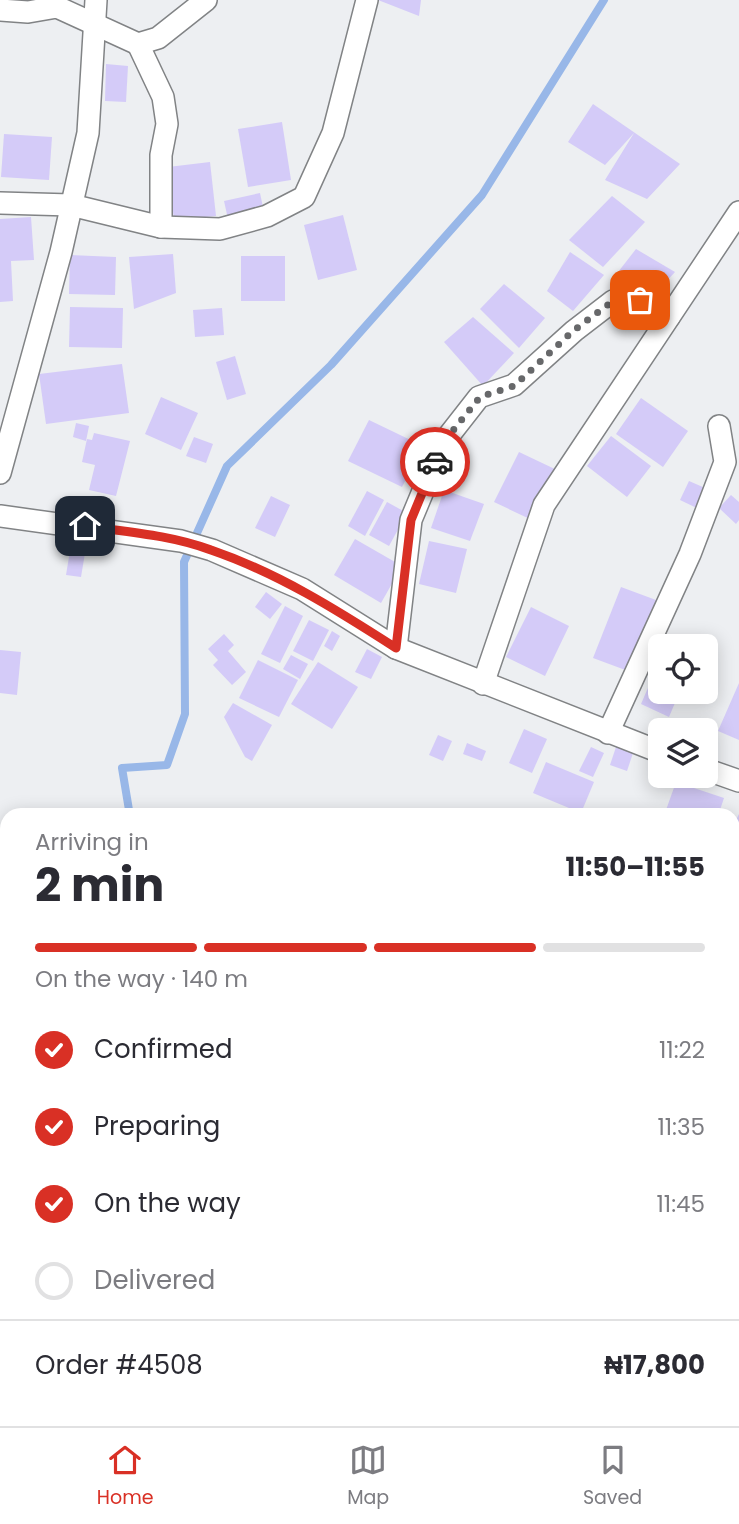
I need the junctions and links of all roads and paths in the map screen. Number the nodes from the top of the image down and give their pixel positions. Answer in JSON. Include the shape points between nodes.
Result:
{"nodes":[{"id":1,"x":96,"y":0,"type":"edge"},
{"id":2,"x":206,"y":0,"type":"edge"},
{"id":3,"x":367,"y":0,"type":"edge"},
{"id":4,"x":0,"y":9,"type":"edge"},
{"id":5,"x":95,"y":22,"type":"junction"},
{"id":6,"x":138,"y":44,"type":"junction"},
{"id":7,"x":0,"y":203,"type":"edge"},
{"id":8,"x":71,"y":205,"type":"junction"},
{"id":9,"x":739,"y":212,"type":"edge"},
{"id":10,"x":161,"y":228,"type":"junction"},
{"id":11,"x":669,"y":317,"type":"junction"},
{"id":12,"x":719,"y":425,"type":"dead end"},
{"id":13,"x":0,"y":473,"type":"edge"},
{"id":14,"x":0,"y":516,"type":"edge"},
{"id":15,"x":396,"y":648,"type":"junction"},
{"id":16,"x":483,"y":684,"type":"junction"},
{"id":17,"x":608,"y":733,"type":"junction"},
{"id":18,"x":648,"y":748,"type":"edge"},
{"id":19,"x":718,"y":774,"type":"edge"},
{"id":20,"x":739,"y":782,"type":"edge"}],
"edges":[{"from":1,"to":5,"type":"street"},
{"from":2,"to":6,"type":"street","via":[[158,38]]},
{"from":3,"to":10,"type":"street","via":[[333,133],[304,197],[267,216],[220,229]]},
{"from":4,"to":5,"type":"street","via":[[28,12],[57,7]]},
{"from":5,"to":6,"type":"street"},
{"from":5,"to":8,"type":"street","via":[[88,133]]},
{"from":6,"to":10,"type":"street","via":[[163,97],[167,124],[161,155]]},
{"from":7,"to":8,"type":"street"},
{"from":8,"to":10,"type":"street"},
{"from":8,"to":13,"type":"street"},
{"from":9,"to":11,"type":"street"},
{"from":11,"to":15,"type":"street","via":[[640,300],[613,301],[514,386],[480,397],[443,443],[411,520]]},
{"from":11,"to":16,"type":"street","via":[[544,505]]},
{"from":12,"to":17,"type":"street","via":[[725,462],[691,554]]},
{"from":14,"to":15,"type":"street","via":[[181,541],[212,550],[302,589]]},
{"from":15,"to":16,"type":"street"},
{"from":16,"to":17,"type":"street"},
{"from":17,"to":18,"type":"street"},
{"from":19,"to":20,"type":"street"}]}
